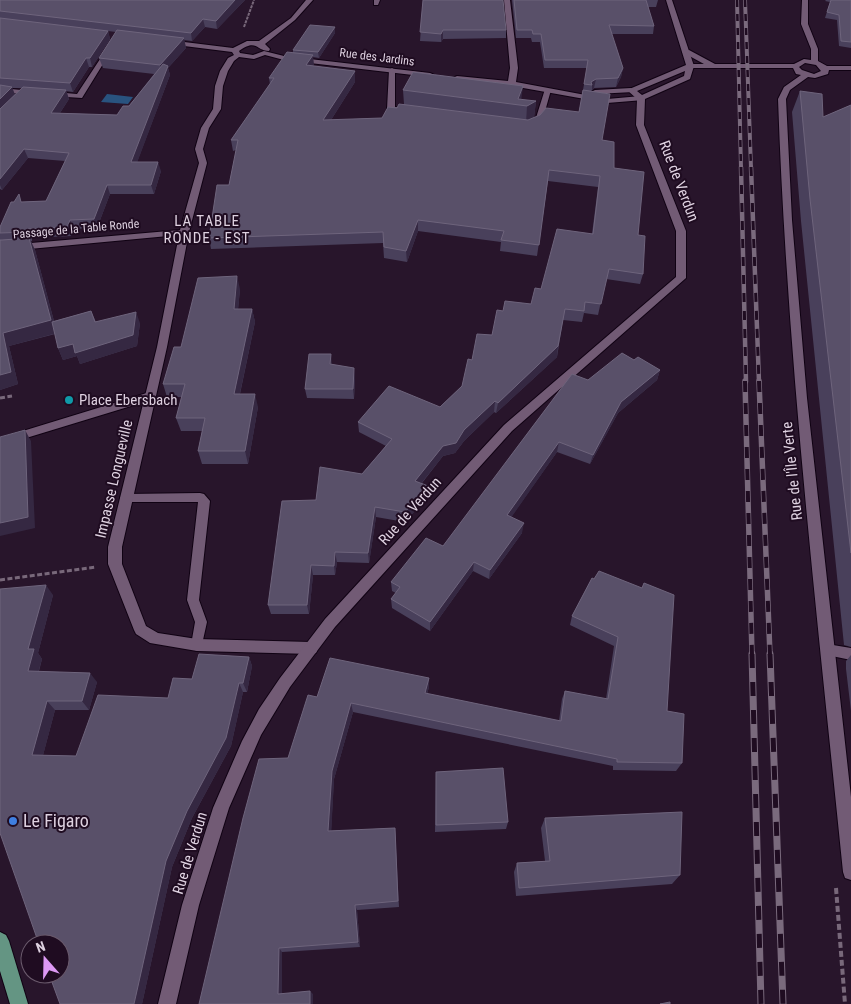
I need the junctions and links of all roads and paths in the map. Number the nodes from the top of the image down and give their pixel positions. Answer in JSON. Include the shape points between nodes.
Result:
{"nodes":[{"id":1,"x":254,"y":0,"type":"edge"},
{"id":2,"x":310,"y":0,"type":"edge"},
{"id":3,"x":506,"y":0,"type":"edge"},
{"id":4,"x":669,"y":0,"type":"edge"},
{"id":5,"x":805,"y":0,"type":"edge"},
{"id":6,"x":164,"y":42,"type":"edge"},
{"id":7,"x":113,"y":43,"type":"edge"},
{"id":8,"x":242,"y":44,"type":"junction"},
{"id":9,"x":260,"y":44,"type":"junction"},
{"id":10,"x":686,"y":52,"type":"junction"},
{"id":11,"x":237,"y":53,"type":"junction"},
{"id":12,"x":264,"y":53,"type":"junction"},
{"id":13,"x":814,"y":62,"type":"junction"},
{"id":14,"x":690,"y":66,"type":"junction"},
{"id":15,"x":714,"y":66,"type":"junction"},
{"id":16,"x":795,"y":66,"type":"junction"},
{"id":17,"x":825,"y":68,"type":"junction"},
{"id":18,"x":851,"y":68,"type":"edge"},
{"id":19,"x":392,"y":70,"type":"junction"},
{"id":20,"x":805,"y":75,"type":"junction"},
{"id":21,"x":441,"y":76,"type":"edge"},
{"id":22,"x":451,"y":77,"type":"edge"},
{"id":23,"x":687,"y":77,"type":"junction"},
{"id":24,"x":512,"y":84,"type":"junction"},
{"id":25,"x":0,"y":90,"type":"edge"},
{"id":26,"x":548,"y":90,"type":"junction"},
{"id":27,"x":24,"y":92,"type":"junction"},
{"id":28,"x":636,"y":94,"type":"junction"},
{"id":29,"x":18,"y":99,"type":"edge"},
{"id":30,"x":410,"y":111,"type":"edge"},
{"id":31,"x":526,"y":127,"type":"edge"},
{"id":32,"x":184,"y":232,"type":"junction"},
{"id":33,"x":0,"y":247,"type":"edge"},
{"id":34,"x":12,"y":396,"type":"dead end"},
{"id":35,"x":150,"y":396,"type":"junction"},
{"id":36,"x":0,"y":398,"type":"edge"},
{"id":37,"x":0,"y":442,"type":"edge"},
{"id":38,"x":126,"y":498,"type":"junction"},
{"id":39,"x":115,"y":564,"type":"junction"},
{"id":40,"x":0,"y":580,"type":"edge"},
{"id":41,"x":197,"y":645,"type":"junction"},
{"id":42,"x":311,"y":648,"type":"junction"},
{"id":43,"x":827,"y":650,"type":"junction"},
{"id":44,"x":851,"y":654,"type":"edge"},
{"id":45,"x":851,"y":872,"type":"edge"},
{"id":46,"x":0,"y":941,"type":"edge"},
{"id":47,"x":19,"y":1004,"type":"edge"},
{"id":48,"x":167,"y":1004,"type":"edge"}],
"edges":[{"from":1,"to":8,"type":"path","via":[[240,38]]},
{"from":2,"to":9,"type":"street"},
{"from":3,"to":24,"type":"street","via":[[514,68]]},
{"from":4,"to":10,"type":"street"},
{"from":5,"to":13,"type":"street","via":[[803,16],[807,34],[816,50]]},
{"from":6,"to":11,"type":"street"},
{"from":7,"to":27,"type":"lane","via":[[79,96]]},
{"from":8,"to":9,"type":"street"},
{"from":8,"to":11,"type":"street","name":"Impasse Longueville"},
{"from":9,"to":12,"type":"street","via":[[266,48]]},
{"from":10,"to":14,"type":"street"},
{"from":10,"to":15,"type":"street"},
{"from":11,"to":12,"type":"street","name":"Rue des Jardins","via":[[248,58]]},
{"from":11,"to":32,"type":"street","name":"Impasse Longueville","via":[[224,71],[217,109],[205,128],[199,149],[203,163]]},
{"from":12,"to":19,"type":"street","name":"Rue des Jardins"},
{"from":13,"to":16,"type":"street","via":[[804,61]]},
{"from":13,"to":17,"type":"street"},
{"from":14,"to":15,"type":"street"},
{"from":14,"to":23,"type":"street"},
{"from":14,"to":28,"type":"street"},
{"from":15,"to":16,"type":"street"},
{"from":15,"to":23,"type":"street"},
{"from":16,"to":20,"type":"street"},
{"from":17,"to":18,"type":"street"},
{"from":17,"to":20,"type":"street","name":"Rue de l'Île Verte","via":[[820,75]]},
{"from":19,"to":21,"type":"street","name":"Rue des Jardins"},
{"from":19,"to":30,"type":"lane","via":[[391,109]]},
{"from":20,"to":43,"type":"street","name":"Rue de l'Île Verte","via":[[787,88],[782,99],[787,220],[801,398]]},
{"from":22,"to":24,"type":"street"},
{"from":23,"to":28,"type":"street"},
{"from":24,"to":26,"type":"street"},
{"from":25,"to":27,"type":"lane"},
{"from":26,"to":28,"type":"street"},
{"from":26,"to":28,"type":"street","via":[[607,101]]},
{"from":26,"to":31,"type":"lane","via":[[538,122]]},
{"from":27,"to":29,"type":"lane"},
{"from":28,"to":42,"type":"street","name":"Rue de Verdun","via":[[640,125],[681,231],[681,278],[508,428],[330,623]]},
{"from":32,"to":33,"type":"street","name":"Passage de la Table Ronde"},
{"from":32,"to":35,"type":"street","name":"Impasse Longueville"},
{"from":34,"to":36,"type":"path"},
{"from":35,"to":37,"type":"lane"},
{"from":35,"to":38,"type":"street","name":"Impasse Longueville"},
{"from":38,"to":39,"type":"street","name":"Impasse Longueville","via":[[115,547]]},
{"from":38,"to":41,"type":"lane","via":[[200,497],[204,502],[192,600],[201,622]]},
{"from":39,"to":40,"type":"path"},
{"from":39,"to":41,"type":"street","name":"Impasse Longueville","via":[[141,630],[155,639]]},
{"from":41,"to":42,"type":"street","name":"Impasse Longueville"},
{"from":42,"to":48,"type":"street","name":"Rue de Verdun","via":[[248,744],[224,797],[199,878]]},
{"from":43,"to":44,"type":"lane"},
{"from":43,"to":45,"type":"street","name":"Rue de l'Île Verte"},
{"from":46,"to":47,"type":"main road"}]}
